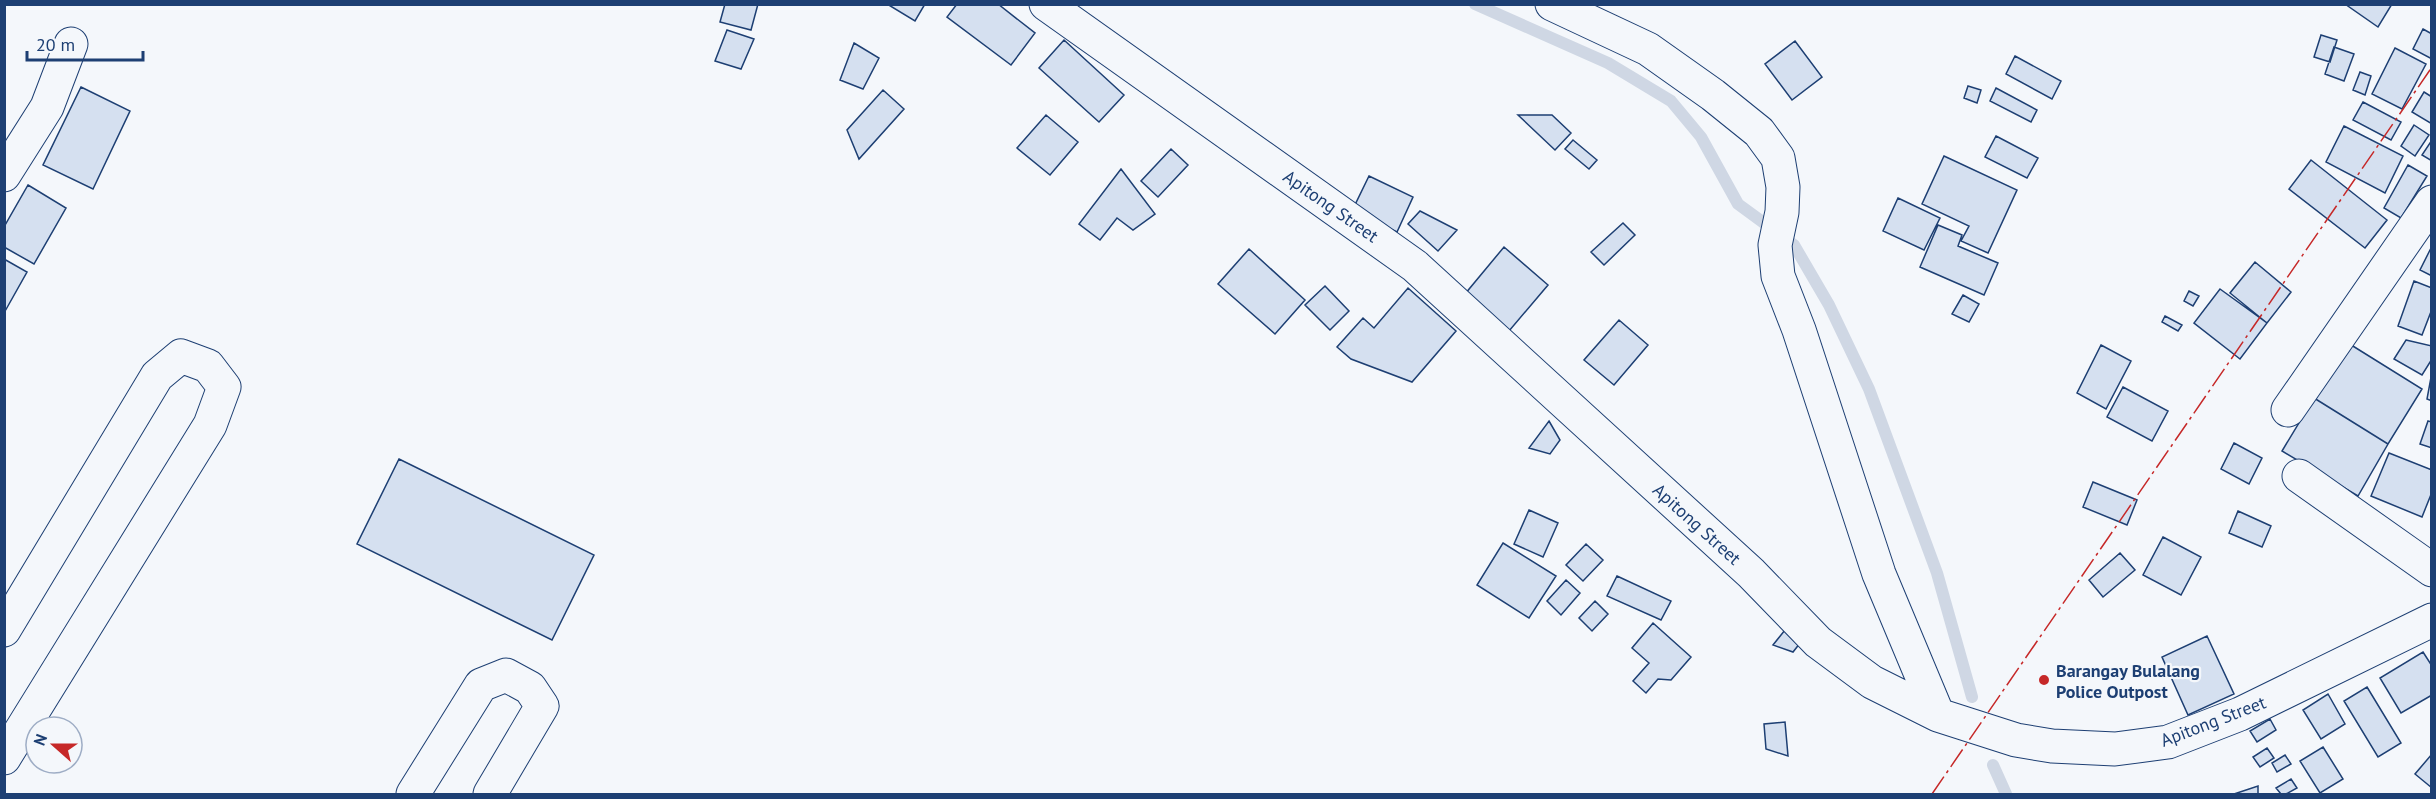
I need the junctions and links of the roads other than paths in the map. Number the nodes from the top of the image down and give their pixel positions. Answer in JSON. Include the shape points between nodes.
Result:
{"nodes":[{"id":1,"x":1046,"y":4,"type":"edge"},
{"id":2,"x":1552,"y":4,"type":"edge"},
{"id":3,"x":71,"y":44,"type":"dead end"},
{"id":4,"x":16,"y":138,"type":"edge"},
{"id":5,"x":4,"y":175,"type":"edge"},
{"id":6,"x":2432,"y":202,"type":"edge"},
{"id":7,"x":2288,"y":410,"type":"dead end"},
{"id":8,"x":2299,"y":476,"type":"dead end"},
{"id":9,"x":2432,"y":570,"type":"edge"},
{"id":10,"x":2432,"y":620,"type":"edge"},
{"id":11,"x":4,"y":630,"type":"edge"},
{"id":12,"x":1938,"y":715,"type":"junction"},
{"id":13,"x":4,"y":758,"type":"edge"},
{"id":14,"x":413,"y":795,"type":"edge"},
{"id":15,"x":490,"y":795,"type":"edge"}],
"edges":[{"from":1,"to":12,"type":"street","name":"Apitong Street","via":[[1415,266],[1751,573],[1818,642],[1872,682]]},
{"from":2,"to":12,"type":"street","via":[[1647,50],[1759,132],[1778,158],[1783,187],[1775,245],[1779,276],[1879,574]]},
{"from":3,"to":4,"type":"street","via":[[47,107]]},
{"from":4,"to":5,"type":"street"},
{"from":6,"to":7,"type":"street"},
{"from":8,"to":9,"type":"street"},
{"from":10,"to":12,"type":"street","name":"Apitong Street","via":[[2240,714],[2168,742],[2115,749],[2052,746],[2016,740]]},
{"from":11,"to":13,"type":"street","via":[[157,376],[181,356],[208,366],[224,387],[210,425]]},
{"from":14,"to":15,"type":"street","via":[[481,686],[506,675],[530,688],[542,706]]}]}
